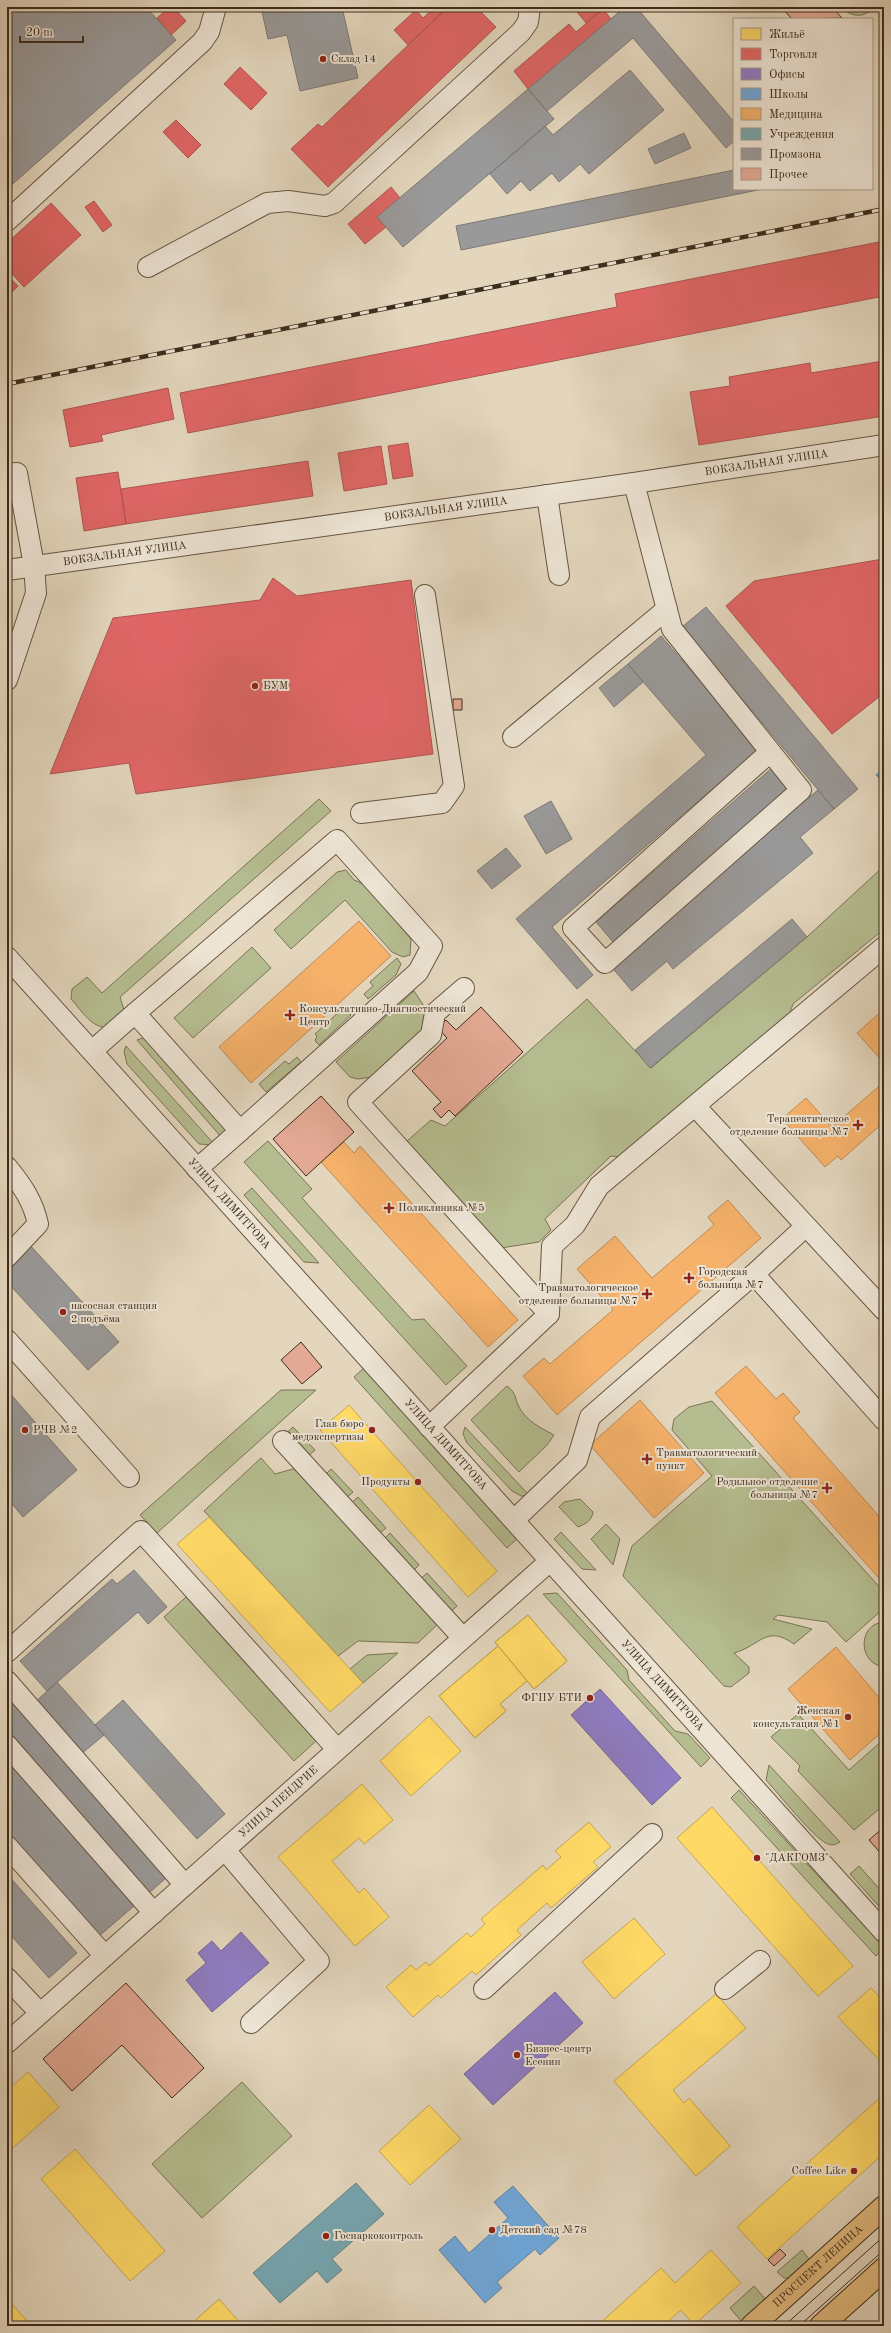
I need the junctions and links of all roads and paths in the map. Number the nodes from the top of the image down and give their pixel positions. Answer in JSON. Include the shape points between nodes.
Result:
{"nodes":[{"id":1,"x":216,"y":7,"type":"edge"},
{"id":2,"x":530,"y":7,"type":"edge"},
{"id":3,"x":7,"y":221,"type":"edge"},
{"id":4,"x":148,"y":267,"type":"dead end"},
{"id":5,"x":884,"y":445,"type":"edge"},
{"id":6,"x":7,"y":474,"type":"edge"},
{"id":7,"x":634,"y":483,"type":"junction"},
{"id":8,"x":547,"y":495,"type":"junction"},
{"id":9,"x":34,"y":565,"type":"junction"},
{"id":10,"x":7,"y":570,"type":"edge"},
{"id":11,"x":559,"y":575,"type":"dead end"},
{"id":12,"x":424,"y":595,"type":"dead end"},
{"id":13,"x":667,"y":609,"type":"junction"},
{"id":14,"x":9,"y":668,"type":"edge"},
{"id":15,"x":513,"y":737,"type":"dead end"},
{"id":16,"x":769,"y":753,"type":"junction"},
{"id":17,"x":361,"y":813,"type":"dead end"},
{"id":18,"x":884,"y":947,"type":"edge"},
{"id":19,"x":7,"y":957,"type":"edge"},
{"id":20,"x":464,"y":988,"type":"dead end"},
{"id":21,"x":135,"y":1013,"type":"junction"},
{"id":22,"x":92,"y":1051,"type":"junction"},
{"id":23,"x":695,"y":1106,"type":"junction"},
{"id":24,"x":240,"y":1131,"type":"junction"},
{"id":25,"x":7,"y":1166,"type":"edge"},
{"id":26,"x":197,"y":1169,"type":"junction"},
{"id":27,"x":805,"y":1227,"type":"junction"},
{"id":28,"x":7,"y":1257,"type":"edge"},
{"id":29,"x":754,"y":1274,"type":"junction"},
{"id":30,"x":884,"y":1310,"type":"edge"},
{"id":31,"x":549,"y":1314,"type":"junction"},
{"id":32,"x":7,"y":1340,"type":"edge"},
{"id":33,"x":884,"y":1420,"type":"edge"},
{"id":34,"x":429,"y":1427,"type":"junction"},
{"id":35,"x":283,"y":1441,"type":"dead end"},
{"id":36,"x":129,"y":1477,"type":"dead end"},
{"id":37,"x":514,"y":1520,"type":"junction"},
{"id":38,"x":550,"y":1561,"type":"junction"},
{"id":39,"x":462,"y":1637,"type":"junction"},
{"id":40,"x":7,"y":1652,"type":"edge"},
{"id":41,"x":7,"y":1681,"type":"edge"},
{"id":42,"x":7,"y":1745,"type":"edge"},
{"id":43,"x":337,"y":1749,"type":"junction"},
{"id":44,"x":652,"y":1834,"type":"dead end"},
{"id":45,"x":7,"y":1846,"type":"edge"},
{"id":46,"x":225,"y":1850,"type":"junction"},
{"id":47,"x":185,"y":1885,"type":"junction"},
{"id":48,"x":154,"y":1913,"type":"junction"},
{"id":49,"x":884,"y":1932,"type":"edge"},
{"id":50,"x":105,"y":1956,"type":"junction"},
{"id":51,"x":760,"y":1961,"type":"dead end"},
{"id":52,"x":7,"y":1978,"type":"edge"},
{"id":53,"x":484,"y":1989,"type":"dead end"},
{"id":54,"x":725,"y":1989,"type":"dead end"},
{"id":55,"x":40,"y":2013,"type":"junction"},
{"id":56,"x":251,"y":2022,"type":"dead end"},
{"id":57,"x":7,"y":2043,"type":"edge"},
{"id":58,"x":884,"y":2207,"type":"edge"},
{"id":59,"x":884,"y":2269,"type":"edge"},
{"id":60,"x":752,"y":2326,"type":"edge"},
{"id":61,"x":821,"y":2326,"type":"edge"}],
"edges":[{"from":1,"to":3,"type":"street","via":[[209,32],[202,42]]},
{"from":2,"to":4,"type":"street","via":[[528,22],[521,32],[334,203],[325,206],[288,201],[267,203]]},
{"from":5,"to":7,"type":"street","name":"ВОКЗАЛЬНАЯ УЛИЦА"},
{"from":6,"to":9,"type":"street","via":[[18,473]]},
{"from":7,"to":8,"type":"street","name":"ВОКЗАЛЬНАЯ УЛИЦА"},
{"from":7,"to":13,"type":"street"},
{"from":8,"to":9,"type":"street","name":"ВОКЗАЛЬНАЯ УЛИЦА"},
{"from":8,"to":11,"type":"street"},
{"from":9,"to":10,"type":"street","name":"ВОКЗАЛЬНАЯ УЛИЦА"},
{"from":9,"to":14,"type":"street","via":[[36,593]]},
{"from":12,"to":17,"type":"street","via":[[454,786],[442,803]]},
{"from":13,"to":15,"type":"street"},
{"from":13,"to":16,"type":"street","via":[[672,629]]},
{"from":16,"to":16,"type":"street","via":[[801,790],[605,963],[573,928]]},
{"from":18,"to":23,"type":"street"},
{"from":19,"to":22,"type":"street","name":"УЛИЦА ДИМИТРОВА"},
{"from":20,"to":31,"type":"street","via":[[435,1013],[430,1035],[358,1102]]},
{"from":21,"to":22,"type":"street"},
{"from":21,"to":24,"type":"street"},
{"from":21,"to":24,"type":"street","via":[[337,840],[432,946],[418,972]]},
{"from":22,"to":26,"type":"street","name":"УЛИЦА ДИМИТРОВА"},
{"from":23,"to":27,"type":"street"},
{"from":23,"to":31,"type":"street","via":[[599,1186],[575,1225],[552,1246]]},
{"from":24,"to":26,"type":"street"},
{"from":25,"to":28,"type":"street","via":[[26,1190],[35,1209],[38,1224]]},
{"from":26,"to":34,"type":"street","name":"УЛИЦА ДИМИТРОВА"},
{"from":27,"to":29,"type":"street"},
{"from":27,"to":30,"type":"street"},
{"from":29,"to":33,"type":"street"},
{"from":29,"to":37,"type":"street","via":[[590,1417],[577,1460]]},
{"from":31,"to":34,"type":"street"},
{"from":32,"to":36,"type":"street"},
{"from":34,"to":37,"type":"street","name":"УЛИЦА ДИМИТРОВА"},
{"from":35,"to":39,"type":"street"},
{"from":37,"to":38,"type":"street","name":"УЛИЦА ДИМИТРОВА"},
{"from":38,"to":39,"type":"street","name":"УЛИЦА ПЕНДРИЕ"},
{"from":38,"to":49,"type":"street","name":"УЛИЦА ДИМИТРОВА"},
{"from":39,"to":43,"type":"street","name":"УЛИЦА ПЕНДРИЕ"},
{"from":40,"to":43,"type":"street","via":[[141,1531]]},
{"from":41,"to":47,"type":"street"},
{"from":42,"to":48,"type":"street"},
{"from":43,"to":46,"type":"street","name":"УЛИЦА ПЕНДРИЕ"},
{"from":44,"to":53,"type":"street"},
{"from":45,"to":50,"type":"street"},
{"from":46,"to":47,"type":"street","name":"УЛИЦА ПЕНДРИЕ"},
{"from":46,"to":56,"type":"street","via":[[320,1961]]},
{"from":47,"to":48,"type":"street","name":"УЛИЦА ПЕНДРИЕ"},
{"from":48,"to":50,"type":"street","name":"УЛИЦА ПЕНДРИЕ"},
{"from":50,"to":55,"type":"street","name":"УЛИЦА ПЕНДРИЕ"},
{"from":51,"to":54,"type":"street"},
{"from":52,"to":55,"type":"street"},
{"from":55,"to":57,"type":"street","name":"УЛИЦА ПЕНДРИЕ"},
{"from":58,"to":60,"type":"highway","name":"ПРОСПЕКТ ЛЕНИНА"},
{"from":59,"to":61,"type":"highway"}]}
